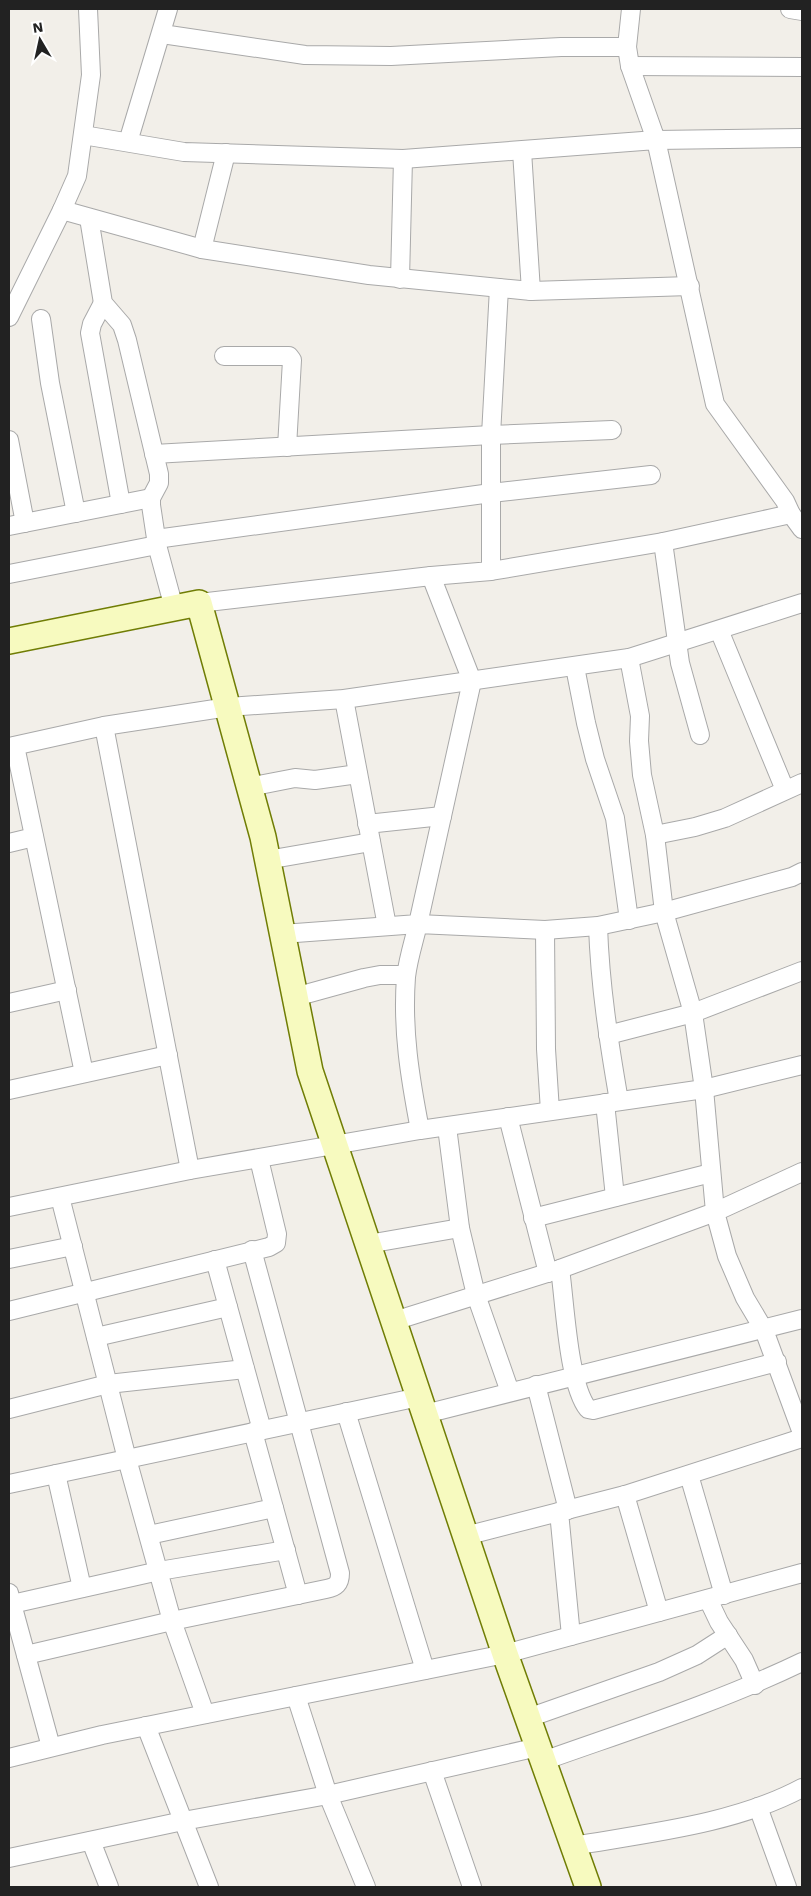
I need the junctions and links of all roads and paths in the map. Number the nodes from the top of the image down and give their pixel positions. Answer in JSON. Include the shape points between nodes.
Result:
{"nodes":[{"id":1,"x":88,"y":9,"type":"edge"},
{"id":2,"x":168,"y":9,"type":"edge"},
{"id":3,"x":631,"y":9,"type":"edge"},
{"id":4,"x":162,"y":34,"type":"junction"},
{"id":5,"x":627,"y":47,"type":"junction"},
{"id":6,"x":630,"y":66,"type":"junction"},
{"id":7,"x":802,"y":67,"type":"edge"},
{"id":8,"x":83,"y":135,"type":"junction"},
{"id":9,"x":802,"y":138,"type":"edge"},
{"id":10,"x":656,"y":140,"type":"junction"},
{"id":11,"x":128,"y":142,"type":"junction"},
{"id":12,"x":522,"y":151,"type":"junction"},
{"id":13,"x":226,"y":153,"type":"junction"},
{"id":14,"x":403,"y":159,"type":"junction"},
{"id":15,"x":62,"y":210,"type":"junction"},
{"id":16,"x":89,"y":218,"type":"junction"},
{"id":17,"x":202,"y":249,"type":"junction"},
{"id":18,"x":400,"y":279,"type":"junction"},
{"id":19,"x":690,"y":286,"type":"junction"},
{"id":20,"x":499,"y":288,"type":"junction"},
{"id":21,"x":531,"y":291,"type":"junction"},
{"id":22,"x":103,"y":303,"type":"junction"},
{"id":23,"x":9,"y":317,"type":"edge"},
{"id":24,"x":41,"y":319,"type":"dead end"},
{"id":25,"x":224,"y":356,"type":"dead end"},
{"id":26,"x":612,"y":430,"type":"dead end"},
{"id":27,"x":491,"y":435,"type":"junction"},
{"id":28,"x":9,"y":440,"type":"edge"},
{"id":29,"x":287,"y":447,"type":"junction"},
{"id":30,"x":154,"y":454,"type":"junction"},
{"id":31,"x":651,"y":476,"type":"dead end"},
{"id":32,"x":491,"y":493,"type":"junction"},
{"id":33,"x":151,"y":498,"type":"junction"},
{"id":34,"x":121,"y":504,"type":"junction"},
{"id":35,"x":76,"y":513,"type":"junction"},
{"id":36,"x":790,"y":514,"type":"junction"},
{"id":37,"x":17,"y":524,"type":"edge"},
{"id":38,"x":802,"y":529,"type":"edge"},
{"id":39,"x":157,"y":542,"type":"junction"},
{"id":40,"x":663,"y":542,"type":"junction"},
{"id":41,"x":491,"y":571,"type":"junction"},
{"id":42,"x":9,"y":574,"type":"edge"},
{"id":43,"x":431,"y":576,"type":"junction"},
{"id":44,"x":199,"y":603,"type":"junction"},
{"id":45,"x":802,"y":603,"type":"edge"},
{"id":46,"x":174,"y":608,"type":"junction"},
{"id":47,"x":719,"y":630,"type":"junction"},
{"id":48,"x":9,"y":641,"type":"edge"},
{"id":49,"x":677,"y":643,"type":"junction"},
{"id":50,"x":629,"y":658,"type":"junction"},
{"id":51,"x":575,"y":667,"type":"junction"},
{"id":52,"x":472,"y":681,"type":"junction"},
{"id":53,"x":344,"y":698,"type":"junction"},
{"id":54,"x":228,"y":707,"type":"junction"},
{"id":55,"x":104,"y":726,"type":"junction"},
{"id":56,"x":700,"y":735,"type":"dead end"},
{"id":57,"x":12,"y":746,"type":"edge"},
{"id":58,"x":358,"y":774,"type":"junction"},
{"id":59,"x":802,"y":782,"type":"edge"},
{"id":60,"x":249,"y":788,"type":"junction"},
{"id":61,"x":785,"y":790,"type":"junction"},
{"id":62,"x":442,"y":816,"type":"junction"},
{"id":63,"x":368,"y":824,"type":"junction"},
{"id":64,"x":655,"y":835,"type":"junction"},
{"id":65,"x":34,"y":837,"type":"junction"},
{"id":66,"x":371,"y":842,"type":"junction"},
{"id":67,"x":9,"y":843,"type":"edge"},
{"id":68,"x":267,"y":860,"type":"junction"},
{"id":69,"x":802,"y":872,"type":"edge"},
{"id":70,"x":664,"y":912,"type":"junction"},
{"id":71,"x":629,"y":920,"type":"junction"},
{"id":72,"x":418,"y":924,"type":"junction"},
{"id":73,"x":387,"y":926,"type":"junction"},
{"id":74,"x":598,"y":926,"type":"junction"},
{"id":75,"x":545,"y":930,"type":"junction"},
{"id":76,"x":282,"y":934,"type":"junction"},
{"id":77,"x":802,"y":972,"type":"edge"},
{"id":78,"x":406,"y":975,"type":"junction"},
{"id":79,"x":66,"y":990,"type":"junction"},
{"id":80,"x":295,"y":997,"type":"junction"},
{"id":81,"x":9,"y":1003,"type":"edge"},
{"id":82,"x":693,"y":1013,"type":"junction"},
{"id":83,"x":608,"y":1035,"type":"junction"},
{"id":84,"x":168,"y":1055,"type":"junction"},
{"id":85,"x":802,"y":1065,"type":"edge"},
{"id":86,"x":84,"y":1074,"type":"junction"},
{"id":87,"x":704,"y":1089,"type":"junction"},
{"id":88,"x":9,"y":1090,"type":"edge"},
{"id":89,"x":612,"y":1102,"type":"junction"},
{"id":90,"x":550,"y":1111,"type":"junction"},
{"id":91,"x":508,"y":1117,"type":"junction"},
{"id":92,"x":448,"y":1127,"type":"junction"},
{"id":93,"x":420,"y":1130,"type":"junction"},
{"id":94,"x":335,"y":1145,"type":"junction"},
{"id":95,"x":259,"y":1159,"type":"junction"},
{"id":96,"x":190,"y":1170,"type":"junction"},
{"id":97,"x":712,"y":1173,"type":"junction"},
{"id":98,"x":801,"y":1177,"type":"edge"},
{"id":99,"x":60,"y":1197,"type":"junction"},
{"id":100,"x":615,"y":1197,"type":"junction"},
{"id":101,"x":9,"y":1207,"type":"edge"},
{"id":102,"x":715,"y":1212,"type":"junction"},
{"id":103,"x":532,"y":1218,"type":"junction"},
{"id":104,"x":460,"y":1228,"type":"junction"},
{"id":105,"x":368,"y":1244,"type":"junction"},
{"id":106,"x":73,"y":1246,"type":"junction"},
{"id":107,"x":252,"y":1250,"type":"junction"},
{"id":108,"x":9,"y":1259,"type":"edge"},
{"id":109,"x":215,"y":1260,"type":"junction"},
{"id":110,"x":554,"y":1271,"type":"junction"},
{"id":111,"x":85,"y":1292,"type":"junction"},
{"id":112,"x":476,"y":1295,"type":"junction"},
{"id":113,"x":228,"y":1308,"type":"junction"},
{"id":114,"x":9,"y":1311,"type":"edge"},
{"id":115,"x":802,"y":1319,"type":"edge"},
{"id":116,"x":394,"y":1321,"type":"junction"},
{"id":117,"x":764,"y":1330,"type":"junction"},
{"id":118,"x":96,"y":1337,"type":"junction"},
{"id":119,"x":777,"y":1362,"type":"junction"},
{"id":120,"x":245,"y":1369,"type":"junction"},
{"id":121,"x":574,"y":1376,"type":"junction"},
{"id":122,"x":108,"y":1384,"type":"junction"},
{"id":123,"x":536,"y":1386,"type":"junction"},
{"id":124,"x":510,"y":1392,"type":"junction"},
{"id":125,"x":422,"y":1405,"type":"junction"},
{"id":126,"x":9,"y":1409,"type":"edge"},
{"id":127,"x":346,"y":1412,"type":"junction"},
{"id":128,"x":300,"y":1422,"type":"junction"},
{"id":129,"x":258,"y":1431,"type":"junction"},
{"id":130,"x":802,"y":1434,"type":"edge"},
{"id":131,"x":802,"y":1438,"type":"edge"},
{"id":132,"x":127,"y":1459,"type":"junction"},
{"id":133,"x":56,"y":1474,"type":"junction"},
{"id":134,"x":689,"y":1475,"type":"junction"},
{"id":135,"x":9,"y":1484,"type":"edge"},
{"id":136,"x":625,"y":1496,"type":"junction"},
{"id":137,"x":274,"y":1508,"type":"junction"},
{"id":138,"x":564,"y":1511,"type":"junction"},
{"id":139,"x":149,"y":1535,"type":"junction"},
{"id":140,"x":465,"y":1536,"type":"junction"},
{"id":141,"x":286,"y":1550,"type":"junction"},
{"id":142,"x":159,"y":1571,"type":"junction"},
{"id":143,"x":802,"y":1574,"type":"edge"},
{"id":144,"x":82,"y":1588,"type":"junction"},
{"id":145,"x":298,"y":1595,"type":"junction"},
{"id":146,"x":716,"y":1597,"type":"junction"},
{"id":147,"x":10,"y":1598,"type":"edge"},
{"id":148,"x":658,"y":1612,"type":"junction"},
{"id":149,"x":172,"y":1621,"type":"junction"},
{"id":150,"x":728,"y":1635,"type":"junction"},
{"id":151,"x":571,"y":1636,"type":"junction"},
{"id":152,"x":505,"y":1654,"type":"junction"},
{"id":153,"x":26,"y":1655,"type":"junction"},
{"id":154,"x":802,"y":1663,"type":"edge"},
{"id":155,"x":425,"y":1670,"type":"junction"},
{"id":156,"x":755,"y":1685,"type":"junction"},
{"id":157,"x":296,"y":1696,"type":"junction"},
{"id":158,"x":205,"y":1714,"type":"junction"},
{"id":159,"x":528,"y":1718,"type":"junction"},
{"id":160,"x":146,"y":1726,"type":"junction"},
{"id":161,"x":51,"y":1747,"type":"junction"},
{"id":162,"x":540,"y":1754,"type":"junction"},
{"id":163,"x":9,"y":1758,"type":"edge"},
{"id":164,"x":432,"y":1770,"type":"junction"},
{"id":165,"x":802,"y":1788,"type":"edge"},
{"id":166,"x":328,"y":1794,"type":"junction"},
{"id":167,"x":758,"y":1807,"type":"junction"},
{"id":168,"x":183,"y":1821,"type":"junction"},
{"id":169,"x":91,"y":1841,"type":"junction"},
{"id":170,"x":573,"y":1846,"type":"junction"},
{"id":171,"x":9,"y":1858,"type":"edge"},
{"id":172,"x":109,"y":1887,"type":"edge"},
{"id":173,"x":209,"y":1887,"type":"edge"},
{"id":174,"x":366,"y":1887,"type":"edge"},
{"id":175,"x":472,"y":1887,"type":"edge"},
{"id":176,"x":588,"y":1887,"type":"edge"},
{"id":177,"x":787,"y":1887,"type":"edge"}],
"edges":[{"from":1,"to":8,"type":"street","via":[[91,75]]},
{"from":2,"to":4,"type":"street"},
{"from":3,"to":5,"type":"street"},
{"from":4,"to":5,"type":"street","via":[[324,56]]},
{"from":4,"to":11,"type":"street"},
{"from":5,"to":6,"type":"street"},
{"from":6,"to":7,"type":"street"},
{"from":6,"to":10,"type":"street"},
{"from":8,"to":11,"type":"street"},
{"from":8,"to":15,"type":"street","via":[[77,176]]},
{"from":9,"to":10,"type":"street"},
{"from":10,"to":12,"type":"street"},
{"from":10,"to":19,"type":"street"},
{"from":11,"to":13,"type":"street","via":[[184,152]]},
{"from":12,"to":14,"type":"street"},
{"from":12,"to":21,"type":"street"},
{"from":13,"to":14,"type":"street"},
{"from":13,"to":17,"type":"street"},
{"from":14,"to":18,"type":"street"},
{"from":15,"to":16,"type":"street"},
{"from":15,"to":23,"type":"street"},
{"from":16,"to":17,"type":"street"},
{"from":16,"to":22,"type":"street"},
{"from":17,"to":18,"type":"street"},
{"from":18,"to":20,"type":"street"},
{"from":19,"to":21,"type":"street"},
{"from":19,"to":36,"type":"street","via":[[715,404],[785,501]]},
{"from":20,"to":21,"type":"street"},
{"from":20,"to":27,"type":"street"},
{"from":22,"to":30,"type":"street","via":[[122,325]]},
{"from":22,"to":34,"type":"street","via":[[90,333]]},
{"from":24,"to":35,"type":"street","via":[[50,383]]},
{"from":25,"to":29,"type":"street","via":[[289,356],[292,360]]},
{"from":26,"to":27,"type":"street"},
{"from":27,"to":29,"type":"street"},
{"from":27,"to":32,"type":"street"},
{"from":28,"to":37,"type":"street"},
{"from":29,"to":30,"type":"street"},
{"from":30,"to":33,"type":"street","via":[[159,483]]},
{"from":31,"to":32,"type":"street"},
{"from":32,"to":39,"type":"street"},
{"from":32,"to":41,"type":"street"},
{"from":33,"to":34,"type":"street"},
{"from":33,"to":39,"type":"street"},
{"from":34,"to":35,"type":"street"},
{"from":35,"to":37,"type":"street"},
{"from":36,"to":38,"type":"street"},
{"from":36,"to":40,"type":"street"},
{"from":39,"to":42,"type":"street"},
{"from":39,"to":46,"type":"street"},
{"from":40,"to":41,"type":"street"},
{"from":40,"to":49,"type":"street"},
{"from":41,"to":43,"type":"street"},
{"from":43,"to":44,"type":"street"},
{"from":43,"to":52,"type":"street"},
{"from":44,"to":46,"type":"street"},
{"from":44,"to":54,"type":"street"},
{"from":45,"to":47,"type":"street"},
{"from":46,"to":48,"type":"street"},
{"from":47,"to":49,"type":"street"},
{"from":47,"to":61,"type":"street"},
{"from":49,"to":50,"type":"street"},
{"from":49,"to":56,"type":"street","via":[[683,678]]},
{"from":50,"to":51,"type":"street"},
{"from":50,"to":64,"type":"street","via":[[640,716],[642,775]]},
{"from":51,"to":52,"type":"street"},
{"from":51,"to":71,"type":"street","via":[[595,759],[616,818]]},
{"from":52,"to":53,"type":"street"},
{"from":52,"to":62,"type":"street"},
{"from":53,"to":54,"type":"street"},
{"from":53,"to":58,"type":"street"},
{"from":54,"to":55,"type":"street"},
{"from":54,"to":60,"type":"street"},
{"from":55,"to":57,"type":"street"},
{"from":55,"to":84,"type":"street"},
{"from":57,"to":65,"type":"street"},
{"from":58,"to":60,"type":"street","via":[[315,780],[295,778]]},
{"from":58,"to":63,"type":"street"},
{"from":59,"to":61,"type":"street"},
{"from":60,"to":68,"type":"street"},
{"from":61,"to":64,"type":"street","via":[[725,818],[695,828]]},
{"from":62,"to":63,"type":"street"},
{"from":62,"to":72,"type":"street"},
{"from":63,"to":66,"type":"street"},
{"from":64,"to":70,"type":"street"},
{"from":65,"to":67,"type":"street"},
{"from":65,"to":79,"type":"street"},
{"from":66,"to":68,"type":"street"},
{"from":66,"to":73,"type":"street"},
{"from":68,"to":76,"type":"street"},
{"from":69,"to":70,"type":"street"},
{"from":70,"to":71,"type":"street"},
{"from":70,"to":82,"type":"street"},
{"from":71,"to":74,"type":"street"},
{"from":72,"to":73,"type":"street"},
{"from":72,"to":75,"type":"street"},
{"from":72,"to":78,"type":"street"},
{"from":73,"to":76,"type":"street"},
{"from":74,"to":75,"type":"street"},
{"from":74,"to":83,"type":"street","via":[[599,971]]},
{"from":75,"to":90,"type":"street"},
{"from":76,"to":80,"type":"street"},
{"from":77,"to":82,"type":"street"},
{"from":78,"to":80,"type":"street","via":[[364,978]]},
{"from":78,"to":93,"type":"street","via":[[408,1070]]},
{"from":79,"to":81,"type":"street"},
{"from":79,"to":86,"type":"street"},
{"from":80,"to":94,"type":"street","via":[[310,1071]]},
{"from":82,"to":83,"type":"street"},
{"from":82,"to":87,"type":"street"},
{"from":83,"to":89,"type":"street"},
{"from":84,"to":86,"type":"street"},
{"from":84,"to":96,"type":"street"},
{"from":85,"to":87,"type":"street"},
{"from":86,"to":88,"type":"street"},
{"from":87,"to":89,"type":"street"},
{"from":87,"to":97,"type":"street"},
{"from":89,"to":90,"type":"street"},
{"from":89,"to":100,"type":"street"},
{"from":90,"to":91,"type":"street"},
{"from":91,"to":92,"type":"street"},
{"from":91,"to":103,"type":"street"},
{"from":92,"to":93,"type":"street"},
{"from":92,"to":104,"type":"street"},
{"from":93,"to":94,"type":"street"},
{"from":94,"to":95,"type":"street"},
{"from":94,"to":105,"type":"street"},
{"from":95,"to":96,"type":"street"},
{"from":95,"to":107,"type":"street","via":[[278,1240],[269,1247]]},
{"from":96,"to":99,"type":"street"},
{"from":97,"to":100,"type":"street"},
{"from":97,"to":102,"type":"street"},
{"from":98,"to":102,"type":"street"},
{"from":99,"to":101,"type":"street"},
{"from":99,"to":106,"type":"street"},
{"from":100,"to":103,"type":"street"},
{"from":102,"to":110,"type":"street"},
{"from":102,"to":117,"type":"street","via":[[727,1256],[745,1298]]},
{"from":103,"to":110,"type":"street"},
{"from":104,"to":105,"type":"street"},
{"from":104,"to":112,"type":"street"},
{"from":105,"to":116,"type":"street"},
{"from":106,"to":108,"type":"street"},
{"from":106,"to":111,"type":"street"},
{"from":107,"to":109,"type":"street"},
{"from":107,"to":128,"type":"street"},
{"from":109,"to":111,"type":"street"},
{"from":109,"to":113,"type":"street"},
{"from":110,"to":112,"type":"street"},
{"from":110,"to":121,"type":"street"},
{"from":111,"to":114,"type":"street"},
{"from":111,"to":118,"type":"street"},
{"from":112,"to":116,"type":"street"},
{"from":112,"to":124,"type":"street"},
{"from":113,"to":118,"type":"street"},
{"from":113,"to":120,"type":"street"},
{"from":115,"to":117,"type":"street"},
{"from":116,"to":125,"type":"street"},
{"from":117,"to":119,"type":"street"},
{"from":117,"to":121,"type":"street"},
{"from":118,"to":122,"type":"street"},
{"from":119,"to":121,"type":"street","via":[[594,1410],[584,1404]]},
{"from":119,"to":130,"type":"street"},
{"from":120,"to":122,"type":"street"},
{"from":120,"to":129,"type":"street"},
{"from":121,"to":123,"type":"street"},
{"from":122,"to":126,"type":"street"},
{"from":122,"to":132,"type":"street"},
{"from":123,"to":124,"type":"street"},
{"from":123,"to":138,"type":"street"},
{"from":124,"to":125,"type":"street"},
{"from":125,"to":127,"type":"street"},
{"from":125,"to":140,"type":"street"},
{"from":127,"to":128,"type":"street"},
{"from":127,"to":155,"type":"street"},
{"from":128,"to":129,"type":"street"},
{"from":128,"to":145,"type":"street","via":[[340,1581],[335,1587]]},
{"from":129,"to":132,"type":"street"},
{"from":129,"to":137,"type":"street"},
{"from":131,"to":134,"type":"street"},
{"from":132,"to":133,"type":"street"},
{"from":132,"to":139,"type":"street"},
{"from":133,"to":135,"type":"street"},
{"from":133,"to":144,"type":"street"},
{"from":134,"to":136,"type":"street"},
{"from":134,"to":146,"type":"street"},
{"from":136,"to":138,"type":"street"},
{"from":136,"to":148,"type":"street"},
{"from":137,"to":139,"type":"street"},
{"from":137,"to":141,"type":"street"},
{"from":138,"to":140,"type":"street"},
{"from":138,"to":151,"type":"street"},
{"from":139,"to":142,"type":"street"},
{"from":140,"to":152,"type":"street"},
{"from":141,"to":142,"type":"street"},
{"from":141,"to":145,"type":"street"},
{"from":142,"to":144,"type":"street"},
{"from":142,"to":149,"type":"street"},
{"from":143,"to":146,"type":"street"},
{"from":144,"to":147,"type":"street"},
{"from":145,"to":149,"type":"street"},
{"from":146,"to":148,"type":"street"},
{"from":146,"to":150,"type":"street","via":[[719,1622]]},
{"from":147,"to":153,"type":"street"},
{"from":148,"to":151,"type":"street"},
{"from":149,"to":153,"type":"street"},
{"from":149,"to":158,"type":"street"},
{"from":150,"to":156,"type":"street"},
{"from":150,"to":159,"type":"street","via":[[697,1655],[659,1672]]},
{"from":151,"to":152,"type":"street"},
{"from":152,"to":155,"type":"street"},
{"from":152,"to":159,"type":"street"},
{"from":153,"to":161,"type":"street"},
{"from":154,"to":156,"type":"street"},
{"from":155,"to":157,"type":"street"},
{"from":156,"to":162,"type":"street"},
{"from":157,"to":158,"type":"street"},
{"from":157,"to":166,"type":"street"},
{"from":158,"to":160,"type":"street"},
{"from":159,"to":162,"type":"street"},
{"from":160,"to":161,"type":"street"},
{"from":160,"to":168,"type":"street"},
{"from":161,"to":163,"type":"street"},
{"from":162,"to":164,"type":"street"},
{"from":162,"to":170,"type":"street"},
{"from":164,"to":166,"type":"street"},
{"from":164,"to":175,"type":"street"},
{"from":165,"to":167,"type":"street"},
{"from":166,"to":168,"type":"street"},
{"from":166,"to":174,"type":"street"},
{"from":167,"to":170,"type":"street","via":[[728,1818]]},
{"from":167,"to":177,"type":"street"},
{"from":168,"to":169,"type":"street"},
{"from":168,"to":173,"type":"street"},
{"from":169,"to":171,"type":"street"},
{"from":169,"to":172,"type":"street"},
{"from":170,"to":176,"type":"street"}]}
